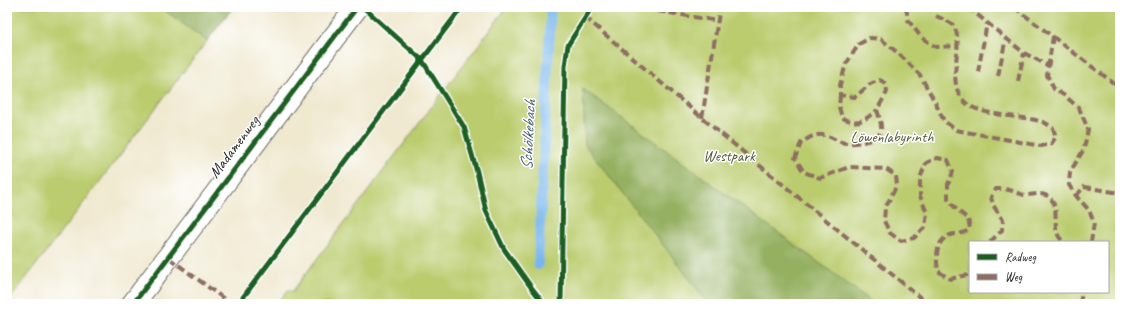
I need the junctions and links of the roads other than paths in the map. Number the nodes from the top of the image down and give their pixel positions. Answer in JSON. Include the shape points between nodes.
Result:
{"nodes":[{"id":1,"x":357,"y":7,"type":"edge"},
{"id":2,"x":134,"y":304,"type":"edge"}],
"edges":[{"from":1,"to":2,"type":"street","name":"Madamenweg"}]}
